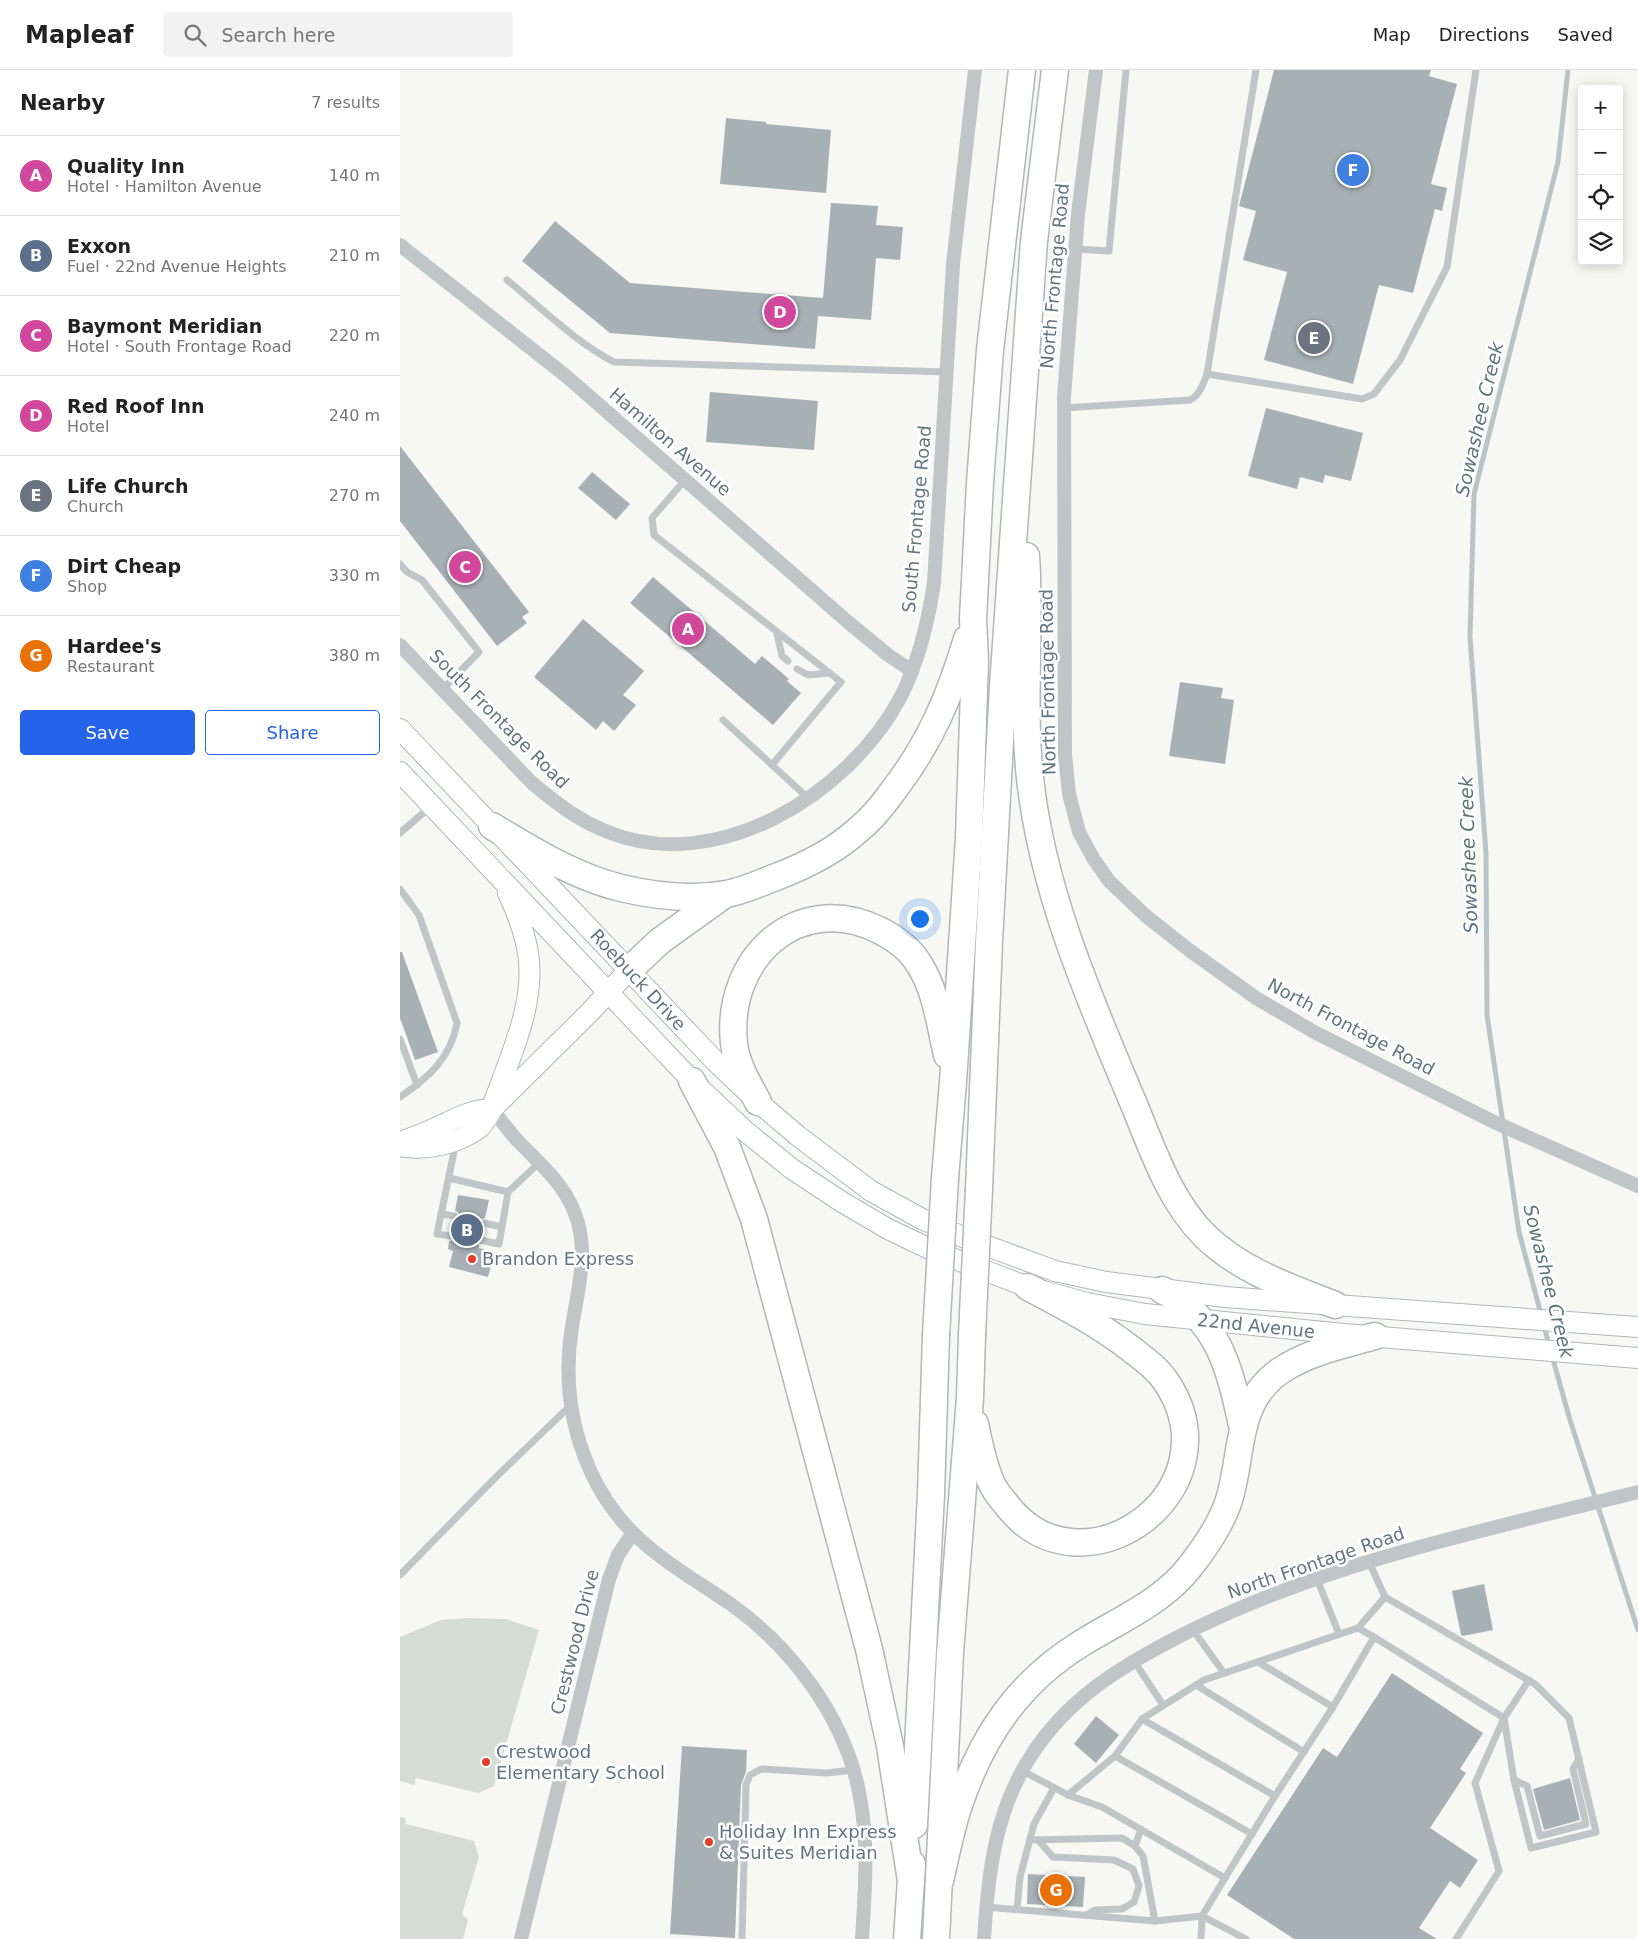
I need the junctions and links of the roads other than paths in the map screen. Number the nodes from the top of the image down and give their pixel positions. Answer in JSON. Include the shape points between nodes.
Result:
{"nodes":[{"id":1,"x":975,"y":70,"type":"edge"},
{"id":2,"x":1022,"y":70,"type":"edge"},
{"id":3,"x":1055,"y":70,"type":"edge"},
{"id":4,"x":1096,"y":70,"type":"edge"},
{"id":5,"x":1126,"y":70,"type":"edge"},
{"id":6,"x":1256,"y":70,"type":"edge"},
{"id":7,"x":1476,"y":70,"type":"edge"},
{"id":8,"x":400,"y":245,"type":"edge"},
{"id":9,"x":1075,"y":249,"type":"junction"},
{"id":10,"x":508,"y":280,"type":"dead end"},
{"id":11,"x":947,"y":372,"type":"junction"},
{"id":12,"x":1207,"y":374,"type":"junction"},
{"id":13,"x":1064,"y":408,"type":"junction"},
{"id":14,"x":1020,"y":445,"type":"junction"},
{"id":15,"x":685,"y":480,"type":"junction"},
{"id":16,"x":400,"y":564,"type":"edge"},
{"id":17,"x":973,"y":619,"type":"junction"},
{"id":18,"x":777,"y":634,"type":"junction"},
{"id":19,"x":400,"y":645,"type":"edge"},
{"id":20,"x":788,"y":662,"type":"dead end"},
{"id":21,"x":797,"y":669,"type":"dead end"},
{"id":22,"x":912,"y":671,"type":"junction"},
{"id":23,"x":830,"y":673,"type":"junction"},
{"id":24,"x":442,"y":690,"type":"junction"},
{"id":25,"x":723,"y":720,"type":"dead end"},
{"id":26,"x":400,"y":729,"type":"edge"},
{"id":27,"x":772,"y":765,"type":"junction"},
{"id":28,"x":400,"y":772,"type":"edge"},
{"id":29,"x":808,"y":798,"type":"junction"},
{"id":30,"x":432,"y":806,"type":"junction"},
{"id":31,"x":492,"y":826,"type":"junction"},
{"id":32,"x":400,"y":833,"type":"edge"},
{"id":33,"x":503,"y":881,"type":"junction"},
{"id":34,"x":400,"y":889,"type":"edge"},
{"id":35,"x":727,"y":894,"type":"junction"},
{"id":36,"x":629,"y":970,"type":"junction"},
{"id":37,"x":609,"y":992,"type":"junction"},
{"id":38,"x":400,"y":1040,"type":"edge"},
{"id":39,"x":692,"y":1082,"type":"junction"},
{"id":40,"x":953,"y":1082,"type":"junction"},
{"id":41,"x":417,"y":1085,"type":"junction"},
{"id":42,"x":400,"y":1097,"type":"edge"},
{"id":43,"x":758,"y":1102,"type":"junction"},
{"id":44,"x":492,"y":1109,"type":"junction"},
{"id":45,"x":456,"y":1140,"type":"junction"},
{"id":46,"x":400,"y":1142,"type":"edge"},
{"id":47,"x":400,"y":1146,"type":"edge"},
{"id":48,"x":540,"y":1162,"type":"junction"},
{"id":49,"x":449,"y":1178,"type":"junction"},
{"id":50,"x":1638,"y":1186,"type":"edge"},
{"id":51,"x":508,"y":1192,"type":"junction"},
{"id":52,"x":898,"y":1207,"type":"joint"},
{"id":53,"x":441,"y":1214,"type":"junction"},
{"id":54,"x":454,"y":1216,"type":"dead end"},
{"id":55,"x":484,"y":1223,"type":"dead end"},
{"id":56,"x":502,"y":1228,"type":"junction"},
{"id":57,"x":888,"y":1229,"type":"joint"},
{"id":58,"x":450,"y":1236,"type":"dead end"},
{"id":59,"x":480,"y":1240,"type":"dead end"},
{"id":60,"x":1028,"y":1287,"type":"junction"},
{"id":61,"x":1162,"y":1290,"type":"junction"},
{"id":62,"x":1334,"y":1305,"type":"junction"},
{"id":63,"x":1201,"y":1321,"type":"junction"},
{"id":64,"x":1638,"y":1327,"type":"edge"},
{"id":65,"x":1375,"y":1336,"type":"junction"},
{"id":66,"x":1638,"y":1358,"type":"edge"},
{"id":67,"x":970,"y":1398,"type":"junction"},
{"id":68,"x":570,"y":1406,"type":"junction"},
{"id":69,"x":1242,"y":1425,"type":"junction"},
{"id":70,"x":1638,"y":1492,"type":"edge"},
{"id":71,"x":632,"y":1534,"type":"junction"},
{"id":72,"x":1369,"y":1562,"type":"junction"},
{"id":73,"x":400,"y":1575,"type":"edge"},
{"id":74,"x":1317,"y":1579,"type":"junction"},
{"id":75,"x":1385,"y":1597,"type":"junction"},
{"id":76,"x":1358,"y":1628,"type":"junction"},
{"id":77,"x":1193,"y":1630,"type":"junction"},
{"id":78,"x":1339,"y":1634,"type":"junction"},
{"id":79,"x":1374,"y":1637,"type":"junction"},
{"id":80,"x":1134,"y":1661,"type":"junction"},
{"id":81,"x":1258,"y":1662,"type":"junction"},
{"id":82,"x":1224,"y":1673,"type":"junction"},
{"id":83,"x":1529,"y":1680,"type":"junction"},
{"id":84,"x":1196,"y":1685,"type":"junction"},
{"id":85,"x":1163,"y":1706,"type":"junction"},
{"id":86,"x":1333,"y":1707,"type":"junction"},
{"id":87,"x":1504,"y":1718,"type":"junction"},
{"id":88,"x":1142,"y":1719,"type":"junction"},
{"id":89,"x":1304,"y":1752,"type":"junction"},
{"id":90,"x":1115,"y":1756,"type":"junction"},
{"id":91,"x":1578,"y":1759,"type":"junction"},
{"id":92,"x":853,"y":1770,"type":"junction"},
{"id":93,"x":1023,"y":1771,"type":"junction"},
{"id":94,"x":1514,"y":1780,"type":"junction"},
{"id":95,"x":1054,"y":1788,"type":"junction"},
{"id":96,"x":1068,"y":1795,"type":"junction"},
{"id":97,"x":1275,"y":1796,"type":"junction"},
{"id":98,"x":1141,"y":1829,"type":"junction"},
{"id":99,"x":1252,"y":1834,"type":"junction"},
{"id":100,"x":1034,"y":1840,"type":"junction"},
{"id":101,"x":1135,"y":1846,"type":"junction"},
{"id":102,"x":1225,"y":1878,"type":"junction"},
{"id":103,"x":911,"y":1881,"type":"junction"},
{"id":104,"x":940,"y":1881,"type":"junction"},
{"id":105,"x":986,"y":1908,"type":"junction"},
{"id":106,"x":1017,"y":1909,"type":"junction"},
{"id":107,"x":1086,"y":1915,"type":"junction"},
{"id":108,"x":1202,"y":1916,"type":"junction"},
{"id":109,"x":1154,"y":1921,"type":"junction"},
{"id":110,"x":521,"y":1939,"type":"edge"},
{"id":111,"x":742,"y":1939,"type":"edge"},
{"id":112,"x":862,"y":1939,"type":"edge"},
{"id":113,"x":907,"y":1939,"type":"edge"},
{"id":114,"x":936,"y":1939,"type":"edge"},
{"id":115,"x":984,"y":1939,"type":"edge"},
{"id":116,"x":1201,"y":1939,"type":"edge"},
{"id":117,"x":1246,"y":1939,"type":"edge"},
{"id":118,"x":1456,"y":1939,"type":"edge"}],
"edges":[{"from":1,"to":11,"type":"street","name":"South Frontage Road","via":[[953,264]]},
{"from":2,"to":17,"type":"highway","via":[[990,350]]},
{"from":3,"to":14,"type":"highway","via":[[1034,241]]},
{"from":4,"to":9,"type":"street","name":"North Frontage Road"},
{"from":5,"to":9,"type":"lane","via":[[1109,251]]},
{"from":6,"to":12,"type":"lane"},
{"from":7,"to":12,"type":"lane","via":[[1448,267],[1400,360],[1374,394],[1362,399]]},
{"from":8,"to":15,"type":"street","name":"Hamilton Avenue","via":[[566,376]]},
{"from":9,"to":13,"type":"street","name":"North Frontage Road"},
{"from":10,"to":11,"type":"lane","via":[[594,350],[614,362]]},
{"from":11,"to":22,"type":"street","name":"South Frontage Road","via":[[934,583],[929,619]]},
{"from":12,"to":13,"type":"lane","via":[[1196,397],[1190,400]]},
{"from":13,"to":50,"type":"street","name":"North Frontage Road","via":[[1065,754],[1079,832],[1109,882],[1189,950],[1256,998],[1316,1033],[1494,1122]]},
{"from":14,"to":62,"type":"highway","via":[[1028,576],[1030,777],[1059,914],[1089,998],[1167,1182],[1186,1214],[1230,1258]]},
{"from":14,"to":67,"type":"highway","bridge":true,"via":[[991,893]]},
{"from":15,"to":18,"type":"lane","via":[[652,518],[654,535]]},
{"from":15,"to":22,"type":"street","name":"Hamilton Avenue","via":[[848,622]]},
{"from":16,"to":24,"type":"lane","via":[[406,572],[422,580],[479,652]]},
{"from":17,"to":35,"type":"highway","via":[[951,690],[931,735],[878,811],[858,830],[813,860]]},
{"from":17,"to":40,"type":"highway","via":[[975,661],[968,838]]},
{"from":18,"to":20,"type":"lane","via":[[782,656]]},
{"from":18,"to":23,"type":"lane"},
{"from":19,"to":24,"type":"street","name":"South Frontage Road"},
{"from":21,"to":23,"type":"lane","via":[[808,675]]},
{"from":22,"to":29,"type":"street","name":"South Frontage Road","via":[[878,732],[850,765]]},
{"from":23,"to":27,"type":"lane","via":[[841,682]]},
{"from":24,"to":29,"type":"street","name":"South Frontage Road","via":[[532,783],[579,818],[609,833],[667,844],[701,842],[758,826]]},
{"from":25,"to":27,"type":"lane"},
{"from":26,"to":31,"type":"main road","name":"Roebuck Drive"},
{"from":27,"to":29,"type":"lane"},
{"from":28,"to":30,"type":"main road","name":"Roebuck Drive"},
{"from":30,"to":32,"type":"lane"},
{"from":30,"to":33,"type":"main road","name":"Roebuck Drive"},
{"from":31,"to":35,"type":"highway","via":[[585,876],[619,888],[653,894]]},
{"from":31,"to":36,"type":"main road","name":"Roebuck Drive"},
{"from":33,"to":37,"type":"main road","name":"Roebuck Drive"},
{"from":33,"to":44,"type":"main road","via":[[523,930],[530,979],[523,1019]]},
{"from":34,"to":41,"type":"lane","via":[[419,915],[457,1023],[449,1051]]},
{"from":35,"to":36,"type":"highway","via":[[660,941]]},
{"from":36,"to":37,"type":"main road"},
{"from":36,"to":43,"type":"main road","name":"Roebuck Drive"},
{"from":37,"to":39,"type":"main road","name":"Roebuck Drive"},
{"from":37,"to":44,"type":"main road"},
{"from":38,"to":41,"type":"lane"},
{"from":39,"to":57,"type":"main road","name":"Roebuck Drive","via":[[792,1169]]},
{"from":39,"to":103,"type":"highway","via":[[727,1147],[754,1218],[869,1649],[890,1746]]},
{"from":40,"to":43,"type":"highway","via":[[934,999],[919,963],[902,944],[871,926],[829,918],[794,927],[777,936],[755,957],[744,974],[734,1008],[734,1043],[737,1059]]},
{"from":40,"to":103,"type":"highway","bridge":true,"via":[[936,1336]]},
{"from":41,"to":42,"type":"lane"},
{"from":43,"to":52,"type":"main road","name":"Roebuck Drive","via":[[843,1171]]},
{"from":44,"to":45,"type":"main road","via":[[478,1128]]},
{"from":44,"to":46,"type":"main road","via":[[466,1113]]},
{"from":44,"to":48,"type":"street"},
{"from":45,"to":47,"type":"main road","via":[[436,1146]]},
{"from":45,"to":49,"type":"lane"},
{"from":48,"to":51,"type":"lane"},
{"from":48,"to":68,"type":"street","via":[[569,1199],[582,1237],[582,1263],[568,1367]]},
{"from":49,"to":51,"type":"lane"},
{"from":49,"to":53,"type":"lane"},
{"from":51,"to":56,"type":"lane"},
{"from":52,"to":61,"type":"main road","name":"22nd Avenue","via":[[963,1237],[1055,1271]]},
{"from":53,"to":54,"type":"lane"},
{"from":53,"to":58,"type":"lane","via":[[437,1234]]},
{"from":55,"to":56,"type":"lane"},
{"from":56,"to":59,"type":"lane","via":[[499,1244]]},
{"from":57,"to":60,"type":"main road","name":"22nd Avenue","via":[[934,1251]]},
{"from":60,"to":63,"type":"main road","name":"22nd Avenue","via":[[1087,1303]]},
{"from":60,"to":67,"type":"highway","via":[[1084,1316],[1112,1335],[1148,1361],[1166,1382],[1178,1403],[1184,1426],[1181,1469],[1173,1488],[1147,1519],[1130,1530],[1110,1538],[1089,1541],[1054,1538],[1020,1520],[991,1482]]},
{"from":61,"to":62,"type":"main road","name":"22nd Avenue"},
{"from":61,"to":63,"type":"highway","via":[[1190,1307]]},
{"from":62,"to":64,"type":"main road","name":"22nd Avenue"},
{"from":63,"to":65,"type":"main road","name":"22nd Avenue"},
{"from":63,"to":69,"type":"highway","via":[[1230,1370]]},
{"from":65,"to":66,"type":"main road","name":"22nd Avenue"},
{"from":65,"to":69,"type":"highway","via":[[1304,1358],[1279,1371],[1258,1391]]},
{"from":67,"to":104,"type":"highway","via":[[950,1653]]},
{"from":68,"to":71,"type":"street","via":[[590,1471]]},
{"from":68,"to":73,"type":"lane"},
{"from":69,"to":104,"type":"highway","via":[[1228,1504],[1188,1569],[1141,1610],[1063,1654],[1036,1676],[1008,1709],[985,1744],[966,1785]]},
{"from":70,"to":72,"type":"street","name":"North Frontage Road"},
{"from":71,"to":92,"type":"street","via":[[664,1561],[744,1614],[782,1648],[822,1702]]},
{"from":71,"to":110,"type":"street","name":"Crestwood Drive","via":[[618,1555],[609,1579]]},
{"from":72,"to":74,"type":"street","name":"North Frontage Road"},
{"from":72,"to":75,"type":"lane"},
{"from":74,"to":77,"type":"street","name":"North Frontage Road","via":[[1243,1606]]},
{"from":74,"to":78,"type":"lane"},
{"from":75,"to":76,"type":"lane"},
{"from":75,"to":83,"type":"lane"},
{"from":76,"to":78,"type":"lane"},
{"from":76,"to":79,"type":"lane"},
{"from":77,"to":80,"type":"street","name":"North Frontage Road"},
{"from":77,"to":82,"type":"lane"},
{"from":78,"to":81,"type":"lane"},
{"from":79,"to":86,"type":"lane"},
{"from":79,"to":87,"type":"lane"},
{"from":80,"to":85,"type":"lane"},
{"from":80,"to":93,"type":"street","name":"North Frontage Road","via":[[1076,1701],[1048,1732]]},
{"from":81,"to":82,"type":"lane"},
{"from":81,"to":86,"type":"lane"},
{"from":82,"to":84,"type":"lane"},
{"from":83,"to":87,"type":"lane"},
{"from":83,"to":91,"type":"lane","via":[[1569,1718]]},
{"from":84,"to":85,"type":"lane"},
{"from":84,"to":89,"type":"lane"},
{"from":85,"to":88,"type":"lane"},
{"from":86,"to":89,"type":"lane"},
{"from":87,"to":94,"type":"lane"},
{"from":87,"to":118,"type":"lane","via":[[1475,1783],[1498,1871]]},
{"from":88,"to":90,"type":"lane"},
{"from":88,"to":97,"type":"lane"},
{"from":89,"to":97,"type":"lane"},
{"from":90,"to":96,"type":"lane"},
{"from":90,"to":99,"type":"lane"},
{"from":91,"to":94,"type":"lane","via":[[1573,1769],[1586,1824],[1540,1836],[1526,1786]]},
{"from":91,"to":94,"type":"lane","via":[[1596,1832],[1531,1848]]},
{"from":92,"to":111,"type":"lane","via":[[827,1773],[760,1769],[750,1775],[746,1785]]},
{"from":92,"to":112,"type":"street","via":[[860,1794],[864,1838]]},
{"from":93,"to":95,"type":"lane"},
{"from":93,"to":105,"type":"street","name":"North Frontage Road","via":[[1000,1821]]},
{"from":95,"to":96,"type":"lane"},
{"from":95,"to":100,"type":"lane","via":[[1034,1824]]},
{"from":96,"to":98,"type":"lane","via":[[1102,1807]]},
{"from":97,"to":99,"type":"lane"},
{"from":98,"to":101,"type":"lane"},
{"from":98,"to":102,"type":"lane"},
{"from":99,"to":102,"type":"lane"},
{"from":100,"to":101,"type":"lane","via":[[1122,1838]]},
{"from":100,"to":106,"type":"lane","via":[[1020,1877]]},
{"from":100,"to":107,"type":"lane","via":[[1053,1857],[1114,1860],[1133,1869],[1138,1886],[1134,1902],[1122,1910],[1095,1910]]},
{"from":101,"to":109,"type":"lane","via":[[1143,1856]]},
{"from":102,"to":108,"type":"lane"},
{"from":103,"to":113,"type":"highway"},
{"from":104,"to":114,"type":"highway"},
{"from":105,"to":106,"type":"lane"},
{"from":105,"to":115,"type":"street","name":"North Frontage Road"},
{"from":106,"to":107,"type":"lane"},
{"from":107,"to":109,"type":"lane"},
{"from":108,"to":109,"type":"lane"},
{"from":108,"to":116,"type":"lane"},
{"from":108,"to":117,"type":"lane"}]}
